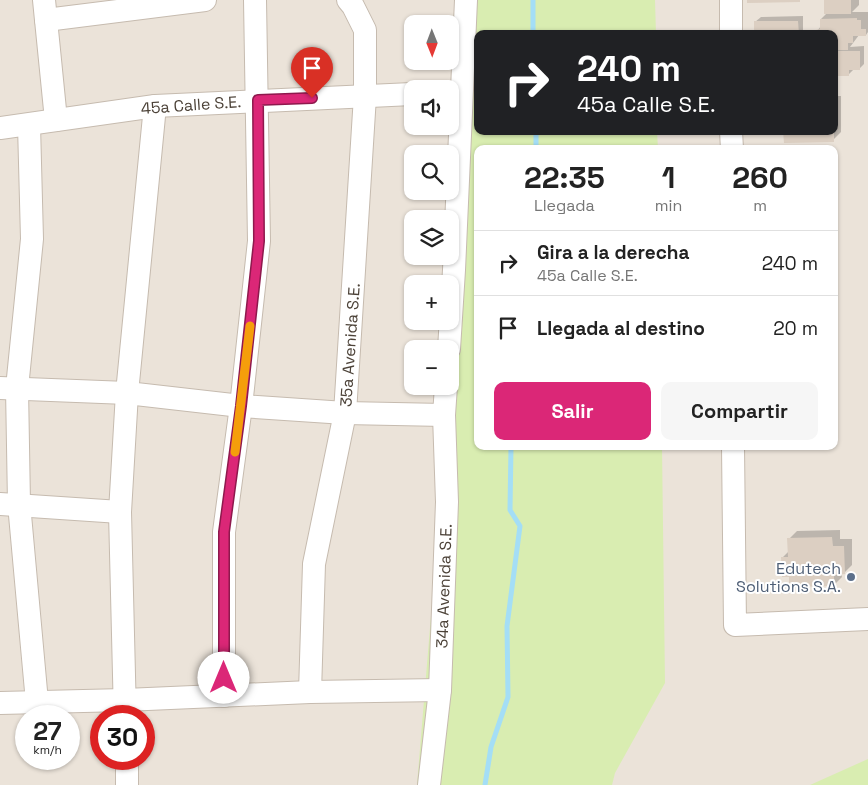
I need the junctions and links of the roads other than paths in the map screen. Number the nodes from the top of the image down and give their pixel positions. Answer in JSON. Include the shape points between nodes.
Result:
{"nodes":[{"id":1,"x":204,"y":0,"type":"edge"},
{"id":2,"x":255,"y":0,"type":"edge"},
{"id":3,"x":348,"y":0,"type":"edge"},
{"id":4,"x":466,"y":0,"type":"edge"},
{"id":5,"x":731,"y":0,"type":"edge"},
{"id":6,"x":45,"y":10,"type":"edge"},
{"id":7,"x":731,"y":30,"type":"edge"},
{"id":8,"x":457,"y":80,"type":"edge"},
{"id":9,"x":404,"y":94,"type":"edge"},
{"id":10,"x":365,"y":96,"type":"junction"},
{"id":11,"x":258,"y":100,"type":"junction"},
{"id":12,"x":155,"y":106,"type":"junction"},
{"id":13,"x":56,"y":120,"type":"junction"},
{"id":14,"x":29,"y":125,"type":"junction"},
{"id":15,"x":0,"y":128,"type":"edge"},
{"id":16,"x":456,"y":135,"type":"edge"},
{"id":17,"x":450,"y":340,"type":"edge"},
{"id":18,"x":8,"y":388,"type":"edge"},
{"id":19,"x":128,"y":393,"type":"junction"},
{"id":20,"x":445,"y":395,"type":"edge"},
{"id":21,"x":241,"y":406,"type":"junction"},
{"id":22,"x":345,"y":413,"type":"junction"},
{"id":23,"x":444,"y":416,"type":"junction"},
{"id":24,"x":734,"y":450,"type":"edge"},
{"id":25,"x":10,"y":504,"type":"edge"},
{"id":26,"x":120,"y":512,"type":"junction"},
{"id":27,"x":868,"y":619,"type":"edge"},
{"id":28,"x":440,"y":690,"type":"junction"},
{"id":29,"x":310,"y":692,"type":"junction"},
{"id":30,"x":224,"y":696,"type":"junction"},
{"id":31,"x":37,"y":702,"type":"junction"},
{"id":32,"x":0,"y":703,"type":"edge"},
{"id":33,"x":125,"y":705,"type":"edge"},
{"id":34,"x":150,"y":705,"type":"edge"},
{"id":35,"x":90,"y":706,"type":"edge"},
{"id":36,"x":126,"y":770,"type":"edge"},
{"id":37,"x":127,"y":785,"type":"edge"},
{"id":38,"x":429,"y":785,"type":"edge"}],
"edges":[{"from":1,"to":6,"type":"street"},
{"from":2,"to":11,"type":"street"},
{"from":3,"to":10,"type":"street","name":"35a Avenida S.E.","via":[[364,30]]},
{"from":4,"to":8,"type":"street"},
{"from":5,"to":7,"type":"street"},
{"from":6,"to":13,"type":"street"},
{"from":9,"to":10,"type":"street","name":"45a Calle S.E."},
{"from":10,"to":11,"type":"street","name":"45a Calle S.E."},
{"from":10,"to":22,"type":"street","name":"35a Avenida S.E."},
{"from":11,"to":12,"type":"street","name":"45a Calle S.E."},
{"from":11,"to":21,"type":"street","via":[[259,241]]},
{"from":12,"to":13,"type":"street","name":"45a Calle S.E."},
{"from":12,"to":19,"type":"street"},
{"from":13,"to":14,"type":"street","name":"45a Calle S.E."},
{"from":14,"to":15,"type":"street","name":"45a Calle S.E."},
{"from":14,"to":18,"type":"street","via":[[32,239]]},
{"from":16,"to":17,"type":"street"},
{"from":18,"to":19,"type":"street"},
{"from":18,"to":25,"type":"street"},
{"from":19,"to":21,"type":"street"},
{"from":19,"to":26,"type":"street"},
{"from":20,"to":23,"type":"street","name":"34a Avenida S.E."},
{"from":21,"to":22,"type":"street"},
{"from":21,"to":30,"type":"street","via":[[224,532]]},
{"from":22,"to":23,"type":"street"},
{"from":22,"to":29,"type":"street","name":"35a Avenida S.E.","via":[[314,564]]},
{"from":23,"to":28,"type":"street","name":"34a Avenida S.E.","via":[[447,502]]},
{"from":24,"to":27,"type":"street","via":[[735,625]]},
{"from":25,"to":26,"type":"street"},
{"from":25,"to":31,"type":"street"},
{"from":26,"to":33,"type":"street"},
{"from":28,"to":29,"type":"street"},
{"from":28,"to":38,"type":"street","name":"34a Avenida S.E."},
{"from":29,"to":30,"type":"street"},
{"from":30,"to":34,"type":"street"},
{"from":31,"to":32,"type":"street"},
{"from":31,"to":35,"type":"street"},
{"from":36,"to":37,"type":"street"}]}
